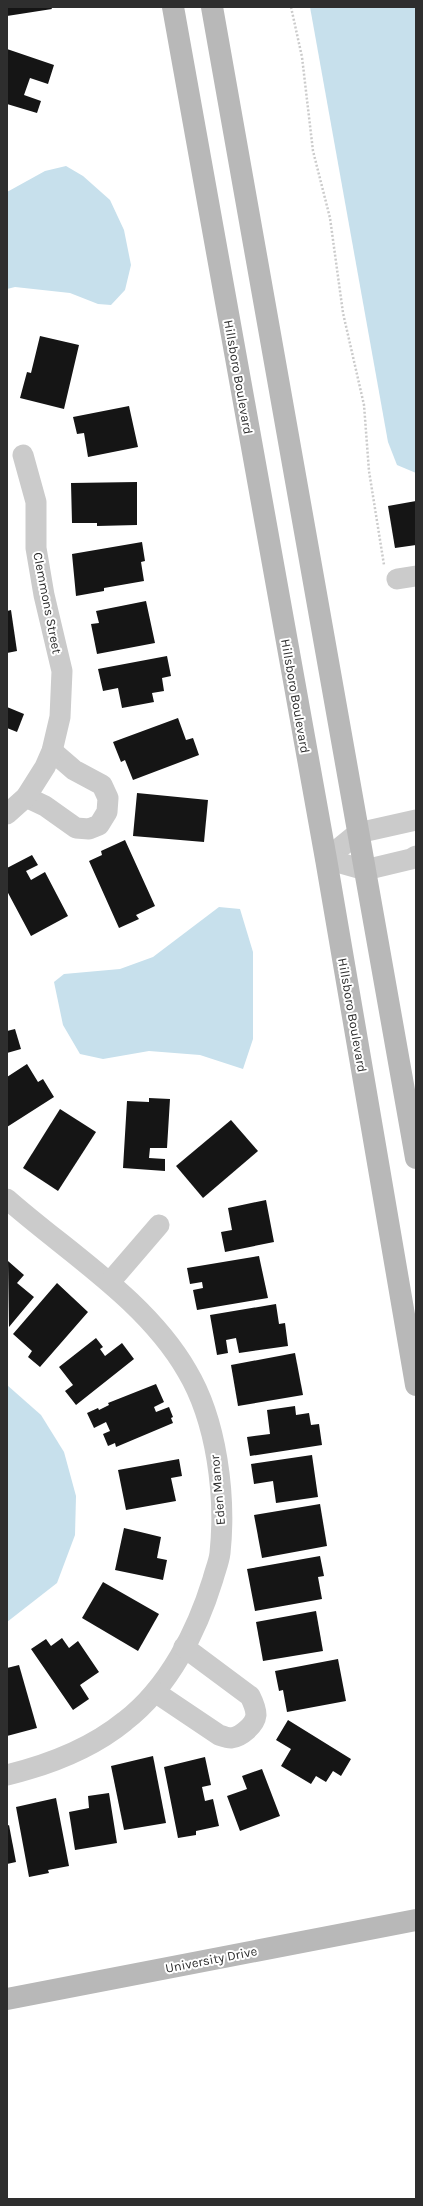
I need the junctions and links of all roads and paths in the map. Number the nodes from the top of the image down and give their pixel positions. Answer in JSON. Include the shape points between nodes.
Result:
{"nodes":[{"id":1,"x":173,"y":7,"type":"edge"},
{"id":2,"x":212,"y":7,"type":"edge"},
{"id":3,"x":291,"y":7,"type":"edge"},
{"id":4,"x":23,"y":455,"type":"dead end"},
{"id":5,"x":406,"y":578,"type":"edge"},
{"id":6,"x":52,"y":751,"type":"junction"},
{"id":7,"x":26,"y":797,"type":"junction"},
{"id":8,"x":7,"y":814,"type":"edge"},
{"id":9,"x":416,"y":820,"type":"edge"},
{"id":10,"x":358,"y":833,"type":"junction"},
{"id":11,"x":416,"y":856,"type":"edge"},
{"id":12,"x":326,"y":859,"type":"junction"},
{"id":13,"x":365,"y":870,"type":"junction"},
{"id":14,"x":416,"y":1158,"type":"edge"},
{"id":15,"x":7,"y":1199,"type":"edge"},
{"id":16,"x":159,"y":1225,"type":"dead end"},
{"id":17,"x":110,"y":1282,"type":"junction"},
{"id":18,"x":416,"y":1385,"type":"edge"},
{"id":19,"x":184,"y":1647,"type":"junction"},
{"id":20,"x":155,"y":1692,"type":"junction"},
{"id":21,"x":7,"y":1775,"type":"edge"},
{"id":22,"x":416,"y":1920,"type":"edge"},
{"id":23,"x":7,"y":1999,"type":"edge"}],
"edges":[{"from":1,"to":12,"type":"street","name":"Hillsboro Boulevard"},
{"from":2,"to":10,"type":"street"},
{"from":3,"to":5,"type":"path","via":[[302,57],[314,151],[330,218],[343,313],[364,405],[369,471],[386,578]]},
{"from":4,"to":6,"type":"street","name":"Clemmons Street","via":[[36,502],[36,548],[62,671],[60,717]]},
{"from":6,"to":7,"type":"street","name":"Clemmons Street"},
{"from":6,"to":7,"type":"street","via":[[74,770],[102,785],[108,798],[107,812],[100,825],[76,828],[45,806]]},
{"from":7,"to":8,"type":"street","name":"Clemmons Street"},
{"from":9,"to":10,"type":"street"},
{"from":10,"to":12,"type":"street"},
{"from":10,"to":13,"type":"street"},
{"from":11,"to":13,"type":"street"},
{"from":12,"to":13,"type":"street"},
{"from":12,"to":18,"type":"street","name":"Hillsboro Boulevard"},
{"from":13,"to":14,"type":"street"},
{"from":15,"to":17,"type":"street","name":"Eden Manor"},
{"from":16,"to":17,"type":"street"},
{"from":17,"to":19,"type":"street","name":"Eden Manor","via":[[160,1334],[187,1371],[206,1415],[218,1465],[222,1510],[220,1555],[208,1596]]},
{"from":19,"to":20,"type":"street","name":"Eden Manor"},
{"from":19,"to":20,"type":"street","via":[[250,1696],[256,1716],[249,1727],[240,1735],[230,1738],[219,1735]]},
{"from":20,"to":21,"type":"street","name":"Eden Manor","via":[[125,1721],[88,1745],[49,1763]]},
{"from":22,"to":23,"type":"street","name":"University Drive"}]}
